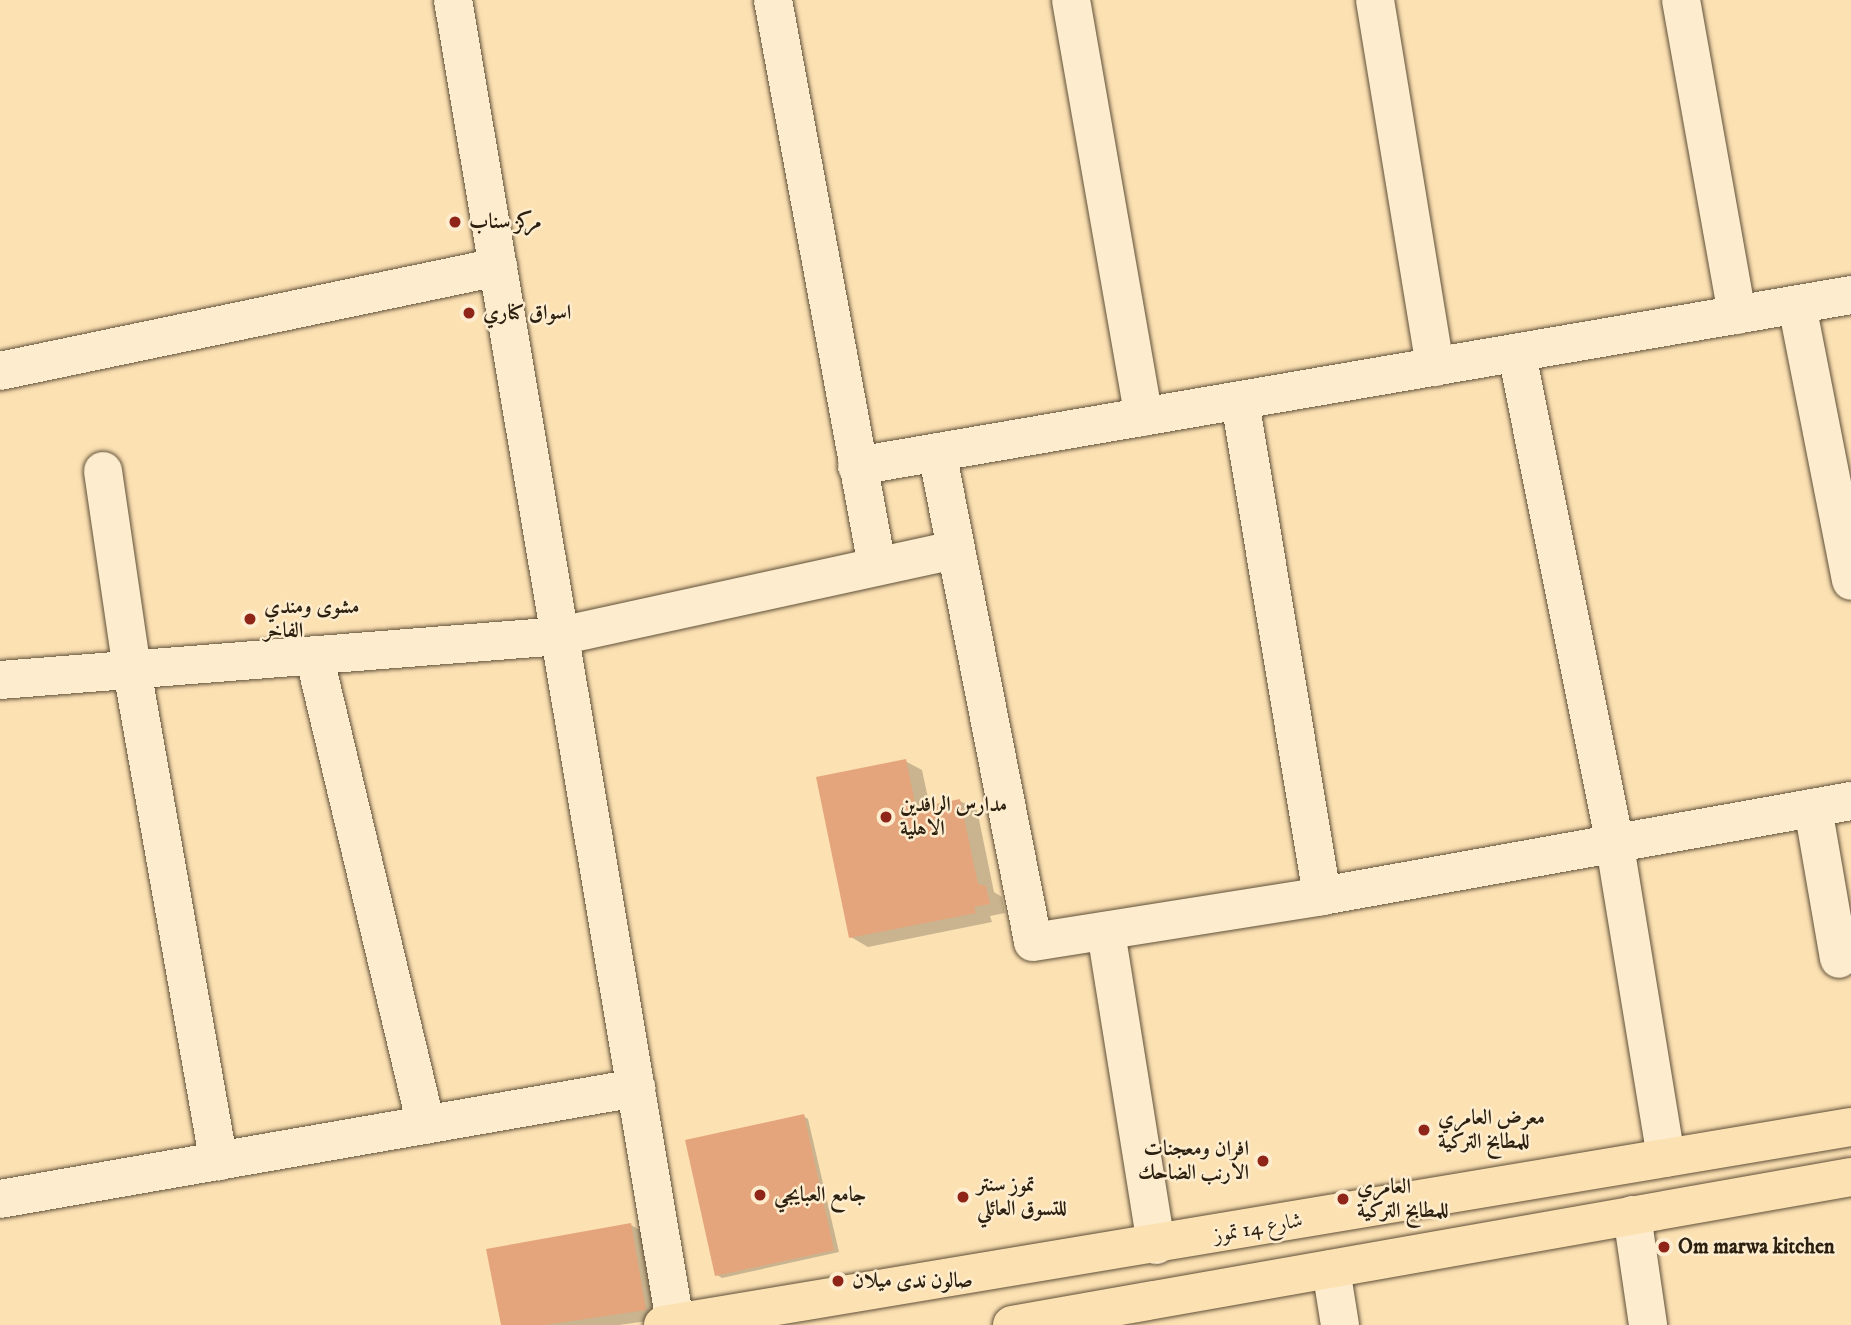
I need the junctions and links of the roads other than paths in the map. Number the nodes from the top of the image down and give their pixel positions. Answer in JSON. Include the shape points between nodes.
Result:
{"nodes":[{"id":1,"x":453,"y":0,"type":"edge"},
{"id":2,"x":773,"y":0,"type":"edge"},
{"id":3,"x":1071,"y":0,"type":"edge"},
{"id":4,"x":1375,"y":0,"type":"edge"},
{"id":5,"x":1681,"y":0,"type":"edge"},
{"id":6,"x":498,"y":267,"type":"junction"},
{"id":7,"x":1851,"y":295,"type":"edge"},
{"id":8,"x":1797,"y":304,"type":"junction"},
{"id":9,"x":1738,"y":315,"type":"junction"},
{"id":10,"x":1517,"y":354,"type":"junction"},
{"id":11,"x":1435,"y":367,"type":"junction"},
{"id":12,"x":0,"y":371,"type":"edge"},
{"id":13,"x":1240,"y":401,"type":"junction"},
{"id":14,"x":1144,"y":417,"type":"junction"},
{"id":15,"x":937,"y":452,"type":"junction"},
{"id":16,"x":857,"y":466,"type":"junction"},
{"id":17,"x":103,"y":471,"type":"dead end"},
{"id":18,"x":956,"y":550,"type":"junction"},
{"id":19,"x":877,"y":566,"type":"junction"},
{"id":20,"x":1851,"y":581,"type":"edge"},
{"id":21,"x":560,"y":636,"type":"junction"},
{"id":22,"x":314,"y":655,"type":"junction"},
{"id":23,"x":132,"y":670,"type":"junction"},
{"id":24,"x":0,"y":680,"type":"edge"},
{"id":25,"x":1851,"y":801,"type":"edge"},
{"id":26,"x":1813,"y":808,"type":"junction"},
{"id":27,"x":1614,"y":840,"type":"junction"},
{"id":28,"x":1322,"y":896,"type":"junction"},
{"id":29,"x":1106,"y":932,"type":"junction"},
{"id":30,"x":1839,"y":959,"type":"dead end"},
{"id":31,"x":636,"y":1088,"type":"junction"},
{"id":32,"x":426,"y":1125,"type":"junction"},
{"id":33,"x":1851,"y":1127,"type":"edge"},
{"id":34,"x":1666,"y":1158,"type":"junction"},
{"id":35,"x":219,"y":1161,"type":"junction"},
{"id":36,"x":1851,"y":1177,"type":"edge"},
{"id":37,"x":0,"y":1199,"type":"edge"},
{"id":38,"x":1632,"y":1215,"type":"junction"},
{"id":39,"x":1157,"y":1245,"type":"junction"},
{"id":40,"x":1331,"y":1269,"type":"junction"},
{"id":41,"x":669,"y":1324,"type":"edge"},
{"id":42,"x":1012,"y":1325,"type":"edge"},
{"id":43,"x":1340,"y":1325,"type":"edge"},
{"id":44,"x":1648,"y":1325,"type":"edge"}],
"edges":[{"from":1,"to":6,"type":"street"},
{"from":2,"to":16,"type":"street"},
{"from":3,"to":14,"type":"street"},
{"from":4,"to":11,"type":"street"},
{"from":5,"to":9,"type":"street"},
{"from":6,"to":12,"type":"street"},
{"from":6,"to":21,"type":"street"},
{"from":7,"to":8,"type":"street"},
{"from":8,"to":9,"type":"street"},
{"from":8,"to":20,"type":"street"},
{"from":9,"to":10,"type":"street"},
{"from":10,"to":11,"type":"street"},
{"from":10,"to":27,"type":"street"},
{"from":11,"to":13,"type":"street"},
{"from":13,"to":14,"type":"street"},
{"from":13,"to":28,"type":"street"},
{"from":14,"to":15,"type":"street"},
{"from":15,"to":16,"type":"street"},
{"from":15,"to":18,"type":"street"},
{"from":16,"to":19,"type":"street"},
{"from":17,"to":23,"type":"street"},
{"from":18,"to":19,"type":"street"},
{"from":18,"to":29,"type":"street","via":[[1033,942]]},
{"from":19,"to":21,"type":"street"},
{"from":21,"to":22,"type":"street"},
{"from":21,"to":31,"type":"street"},
{"from":22,"to":23,"type":"street"},
{"from":22,"to":32,"type":"street"},
{"from":23,"to":24,"type":"street"},
{"from":23,"to":35,"type":"street"},
{"from":25,"to":26,"type":"street"},
{"from":26,"to":27,"type":"street"},
{"from":26,"to":30,"type":"street"},
{"from":27,"to":28,"type":"street"},
{"from":27,"to":34,"type":"street"},
{"from":28,"to":29,"type":"street"},
{"from":29,"to":39,"type":"street"},
{"from":31,"to":32,"type":"street"},
{"from":31,"to":41,"type":"street"},
{"from":32,"to":35,"type":"street"},
{"from":33,"to":34,"type":"main road","name":"شارع 14 تموز"},
{"from":34,"to":39,"type":"main road","name":"شارع 14 تموز"},
{"from":35,"to":37,"type":"street"},
{"from":36,"to":38,"type":"main road"},
{"from":38,"to":40,"type":"main road"},
{"from":38,"to":44,"type":"street"},
{"from":39,"to":41,"type":"main road","name":"شارع 14 تموز"},
{"from":40,"to":42,"type":"main road"},
{"from":40,"to":43,"type":"street"}]}
